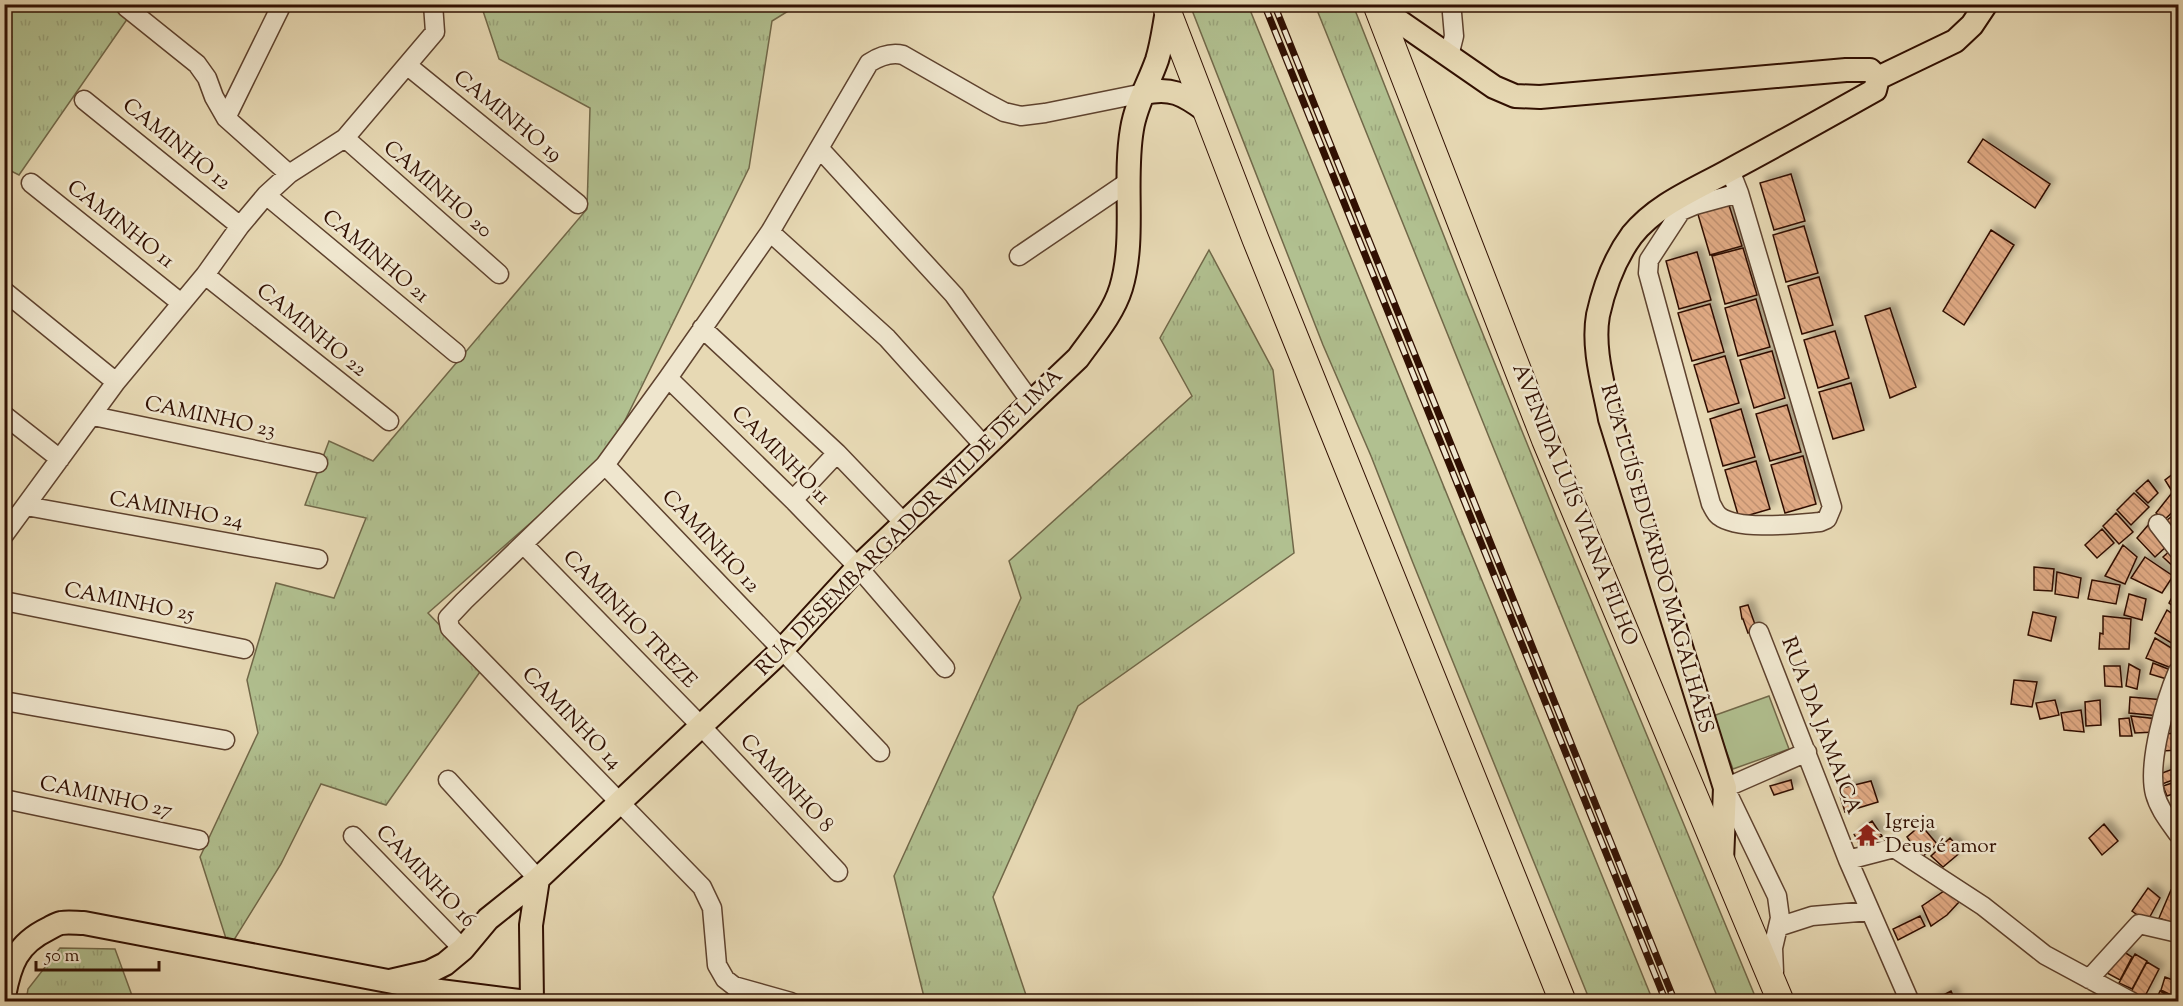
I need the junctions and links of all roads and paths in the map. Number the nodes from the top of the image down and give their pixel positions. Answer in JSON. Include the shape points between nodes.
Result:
{"nodes":[{"id":1,"x":282,"y":4,"type":"edge"},
{"id":2,"x":433,"y":4,"type":"edge"},
{"id":3,"x":1986,"y":4,"type":"edge"},
{"id":4,"x":1377,"y":5,"type":"edge"},
{"id":5,"x":126,"y":7,"type":"dead end"},
{"id":6,"x":1166,"y":8,"type":"edge"},
{"id":7,"x":1454,"y":14,"type":"edge"},
{"id":8,"x":1449,"y":56,"type":"junction"},
{"id":9,"x":408,"y":66,"type":"junction"},
{"id":10,"x":1878,"y":78,"type":"junction"},
{"id":11,"x":1143,"y":93,"type":"junction"},
{"id":12,"x":84,"y":100,"type":"dead end"},
{"id":13,"x":1205,"y":110,"type":"junction"},
{"id":14,"x":226,"y":118,"type":"junction"},
{"id":15,"x":345,"y":138,"type":"junction"},
{"id":16,"x":820,"y":149,"type":"junction"},
{"id":17,"x":1730,"y":170,"type":"junction"},
{"id":18,"x":289,"y":174,"type":"junction"},
{"id":19,"x":1128,"y":182,"type":"junction"},
{"id":20,"x":31,"y":183,"type":"dead end"},
{"id":21,"x":1739,"y":193,"type":"junction"},
{"id":22,"x":266,"y":195,"type":"junction"},
{"id":23,"x":578,"y":204,"type":"dead end"},
{"id":24,"x":240,"y":225,"type":"junction"},
{"id":25,"x":770,"y":232,"type":"junction"},
{"id":26,"x":1019,"y":255,"type":"dead end"},
{"id":27,"x":499,"y":274,"type":"dead end"},
{"id":28,"x":205,"y":275,"type":"junction"},
{"id":29,"x":4,"y":291,"type":"edge"},
{"id":30,"x":181,"y":303,"type":"junction"},
{"id":31,"x":702,"y":328,"type":"junction"},
{"id":32,"x":456,"y":353,"type":"dead end"},
{"id":33,"x":668,"y":378,"type":"junction"},
{"id":34,"x":116,"y":382,"type":"junction"},
{"id":35,"x":1031,"y":402,"type":"junction"},
{"id":36,"x":4,"y":415,"type":"edge"},
{"id":37,"x":93,"y":416,"type":"junction"},
{"id":38,"x":389,"y":421,"type":"dead end"},
{"id":39,"x":985,"y":447,"type":"junction"},
{"id":40,"x":837,"y":453,"type":"junction"},
{"id":41,"x":60,"y":459,"type":"junction"},
{"id":42,"x":318,"y":463,"type":"dead end"},
{"id":43,"x":605,"y":465,"type":"junction"},
{"id":44,"x":793,"y":500,"type":"junction"},
{"id":45,"x":26,"y":506,"type":"junction"},
{"id":46,"x":904,"y":523,"type":"junction"},
{"id":47,"x":2158,"y":524,"type":"dead end"},
{"id":48,"x":4,"y":535,"type":"edge"},
{"id":49,"x":524,"y":545,"type":"junction"},
{"id":50,"x":2178,"y":550,"type":"edge"},
{"id":51,"x":318,"y":559,"type":"dead end"},
{"id":52,"x":858,"y":567,"type":"junction"},
{"id":53,"x":4,"y":601,"type":"edge"},
{"id":54,"x":1759,"y":632,"type":"dead end"},
{"id":55,"x":244,"y":649,"type":"dead end"},
{"id":56,"x":782,"y":651,"type":"junction"},
{"id":57,"x":945,"y":668,"type":"dead end"},
{"id":58,"x":2178,"y":671,"type":"edge"},
{"id":59,"x":4,"y":701,"type":"edge"},
{"id":60,"x":701,"y":726,"type":"junction"},
{"id":61,"x":225,"y":740,"type":"dead end"},
{"id":62,"x":880,"y":752,"type":"dead end"},
{"id":63,"x":1807,"y":752,"type":"junction"},
{"id":64,"x":448,"y":780,"type":"dead end"},
{"id":65,"x":1725,"y":788,"type":"junction"},
{"id":66,"x":4,"y":799,"type":"edge"},
{"id":67,"x":620,"y":802,"type":"junction"},
{"id":68,"x":2178,"y":834,"type":"edge"},
{"id":69,"x":353,"y":836,"type":"dead end"},
{"id":70,"x":199,"y":840,"type":"dead end"},
{"id":71,"x":1848,"y":860,"type":"junction"},
{"id":72,"x":1722,"y":861,"type":"junction"},
{"id":73,"x":838,"y":872,"type":"dead end"},
{"id":74,"x":538,"y":879,"type":"junction"},
{"id":75,"x":1870,"y":910,"type":"junction"},
{"id":76,"x":494,"y":914,"type":"junction"},
{"id":77,"x":531,"y":925,"type":"junction"},
{"id":78,"x":1778,"y":927,"type":"junction"},
{"id":79,"x":2178,"y":933,"type":"edge"},
{"id":80,"x":464,"y":949,"type":"junction"},
{"id":81,"x":445,"y":964,"type":"junction"},
{"id":82,"x":2089,"y":979,"type":"junction"},
{"id":83,"x":390,"y":981,"type":"junction"},
{"id":84,"x":1778,"y":994,"type":"edge"},
{"id":85,"x":4,"y":996,"type":"edge"},
{"id":86,"x":441,"y":996,"type":"edge"},
{"id":87,"x":527,"y":1002,"type":"edge"},
{"id":88,"x":532,"y":1002,"type":"edge"},
{"id":89,"x":791,"y":1002,"type":"edge"},
{"id":90,"x":1563,"y":1002,"type":"edge"},
{"id":91,"x":1910,"y":1002,"type":"edge"},
{"id":92,"x":2132,"y":1002,"type":"edge"}],
"edges":[{"from":1,"to":14,"type":"street"},
{"from":2,"to":9,"type":"street","via":[[435,32]]},
{"from":3,"to":10,"type":"main road","name":"RUA LUÍS EDUARDO MAGALHÃES","via":[[1955,41]]},
{"from":4,"to":8,"type":"main road"},
{"from":4,"to":72,"type":"highway","name":"AVENIDA LUÍS VIANA FILHO","via":[[1545,440]]},
{"from":5,"to":14,"type":"street","via":[[203,70]]},
{"from":6,"to":11,"type":"main road","name":"RUA DESEMBARGADOR WILDE DE LIMA","via":[[1157,58]]},
{"from":6,"to":13,"type":"highway"},
{"from":7,"to":8,"type":"street"},
{"from":8,"to":10,"type":"main road","via":[[1494,87],[1515,96],[1846,70],[1870,70]]},
{"from":9,"to":15,"type":"street"},
{"from":9,"to":23,"type":"street","name":"CAMINHO 19"},
{"from":10,"to":17,"type":"main road","name":"RUA LUÍS EDUARDO MAGALHÃES","via":[[1875,90]]},
{"from":11,"to":13,"type":"main road","via":[[1170,90]]},
{"from":11,"to":16,"type":"street","via":[[1021,116],[1005,112],[895,53],[869,63]]},
{"from":11,"to":19,"type":"main road","name":"RUA DESEMBARGADOR WILDE DE LIMA","via":[[1132,130]]},
{"from":12,"to":24,"type":"street","name":"CAMINHO 12"},
{"from":13,"to":90,"type":"highway"},
{"from":14,"to":18,"type":"street"},
{"from":15,"to":18,"type":"street"},
{"from":15,"to":27,"type":"street","name":"CAMINHO 20"},
{"from":16,"to":25,"type":"street"},
{"from":16,"to":35,"type":"street","via":[[939,276]]},
{"from":17,"to":21,"type":"street"},
{"from":17,"to":65,"type":"main road","name":"RUA LUÍS EDUARDO MAGALHÃES","via":[[1662,207],[1633,235],[1620,254],[1603,295],[1597,339],[1610,419]]},
{"from":18,"to":22,"type":"street"},
{"from":19,"to":26,"type":"street"},
{"from":19,"to":35,"type":"main road","name":"RUA DESEMBARGADOR WILDE DE LIMA","via":[[1127,251],[1121,289],[1104,322],[1078,358]]},
{"from":20,"to":30,"type":"street","name":"CAMINHO 11"},
{"from":21,"to":21,"type":"street","via":[[1832,507],[1827,519],[1820,522],[1764,526],[1730,520],[1715,511],[1648,273],[1649,260],[1681,211]]},
{"from":22,"to":24,"type":"street"},
{"from":22,"to":32,"type":"street","name":"CAMINHO 21"},
{"from":24,"to":28,"type":"street"},
{"from":25,"to":31,"type":"street"},
{"from":25,"to":39,"type":"street","via":[[887,338]]},
{"from":28,"to":30,"type":"street"},
{"from":28,"to":38,"type":"street","name":"CAMINHO 22"},
{"from":29,"to":34,"type":"street"},
{"from":30,"to":34,"type":"street"},
{"from":31,"to":33,"type":"street"},
{"from":31,"to":40,"type":"street"},
{"from":33,"to":43,"type":"street"},
{"from":33,"to":44,"type":"street","name":"CAMINHO 11"},
{"from":34,"to":37,"type":"street"},
{"from":35,"to":39,"type":"main road","name":"RUA DESEMBARGADOR WILDE DE LIMA"},
{"from":36,"to":41,"type":"street"},
{"from":37,"to":41,"type":"street"},
{"from":37,"to":42,"type":"street","name":"CAMINHO 23"},
{"from":39,"to":46,"type":"main road","name":"RUA DESEMBARGADOR WILDE DE LIMA"},
{"from":40,"to":44,"type":"street"},
{"from":40,"to":46,"type":"street"},
{"from":41,"to":45,"type":"street"},
{"from":43,"to":49,"type":"street"},
{"from":43,"to":56,"type":"street","name":"CAMINHO 12"},
{"from":44,"to":52,"type":"street","name":"CAMINHO 11"},
{"from":45,"to":48,"type":"street"},
{"from":45,"to":51,"type":"street","name":"CAMINHO 24"},
{"from":46,"to":52,"type":"main road","name":"RUA DESEMBARGADOR WILDE DE LIMA"},
{"from":47,"to":50,"type":"street"},
{"from":49,"to":60,"type":"street","name":"CAMINHO TREZE"},
{"from":49,"to":67,"type":"street","name":"CAMINHO 14","via":[[448,618],[450,628]]},
{"from":52,"to":56,"type":"main road","name":"RUA DESEMBARGADOR WILDE DE LIMA"},
{"from":52,"to":57,"type":"street","name":"CAMINHO 11"},
{"from":53,"to":55,"type":"street","name":"CAMINHO 25"},
{"from":54,"to":63,"type":"street","name":"RUA DA JAMAICA"},
{"from":56,"to":60,"type":"main road","name":"RUA DESEMBARGADOR WILDE DE LIMA"},
{"from":56,"to":62,"type":"street","name":"CAMINHO 12"},
{"from":58,"to":68,"type":"street","via":[[2164,712],[2153,777],[2155,794]]},
{"from":59,"to":61,"type":"street"},
{"from":60,"to":67,"type":"main road","name":"RUA DESEMBARGADOR WILDE DE LIMA"},
{"from":60,"to":73,"type":"street","name":"CAMINHO 8"},
{"from":63,"to":65,"type":"street"},
{"from":63,"to":71,"type":"street","name":"RUA DA JAMAICA"},
{"from":64,"to":74,"type":"street"},
{"from":65,"to":72,"type":"main road","name":"RUA LUÍS EDUARDO MAGALHÃES"},
{"from":65,"to":78,"type":"street","via":[[1777,896]]},
{"from":66,"to":70,"type":"street","name":"CAMINHO 27"},
{"from":67,"to":74,"type":"main road","name":"RUA DESEMBARGADOR WILDE DE LIMA"},
{"from":67,"to":89,"type":"street","name":"CAMINHO 14","via":[[702,887],[712,908],[717,965],[725,979],[734,986]]},
{"from":69,"to":80,"type":"street","name":"CAMINHO 16"},
{"from":71,"to":75,"type":"street","name":"RUA DA JAMAICA"},
{"from":71,"to":82,"type":"street","via":[[1894,848],[1983,906],[2045,955]]},
{"from":72,"to":84,"type":"highway","name":"AVENIDA LUÍS VIANA FILHO"},
{"from":74,"to":76,"type":"main road","name":"RUA DESEMBARGADOR WILDE DE LIMA"},
{"from":74,"to":77,"type":"main road"},
{"from":75,"to":78,"type":"street","via":[[1812,916]]},
{"from":75,"to":91,"type":"street","name":"RUA DA JAMAICA"},
{"from":76,"to":77,"type":"main road","via":[[512,913]]},
{"from":76,"to":80,"type":"main road","name":"RUA DESEMBARGADOR WILDE DE LIMA"},
{"from":77,"to":88,"type":"main road"},
{"from":78,"to":84,"type":"street","via":[[1773,948]]},
{"from":79,"to":82,"type":"street","via":[[2139,924]]},
{"from":80,"to":81,"type":"main road","name":"RUA DESEMBARGADOR WILDE DE LIMA"},
{"from":81,"to":83,"type":"main road","name":"RUA DESEMBARGADOR WILDE DE LIMA","via":[[422,975]]},
{"from":81,"to":86,"type":"main road"},
{"from":82,"to":92,"type":"street"},
{"from":83,"to":85,"type":"main road","name":"RUA DESEMBARGADOR WILDE DE LIMA","via":[[84,923],[61,923],[24,945],[11,966]]},
{"from":83,"to":86,"type":"main road","name":"RUA DESEMBARGADOR WILDE DE LIMA"},
{"from":86,"to":87,"type":"main road","name":"RUA DESEMBARGADOR WILDE DE LIMA"}]}
